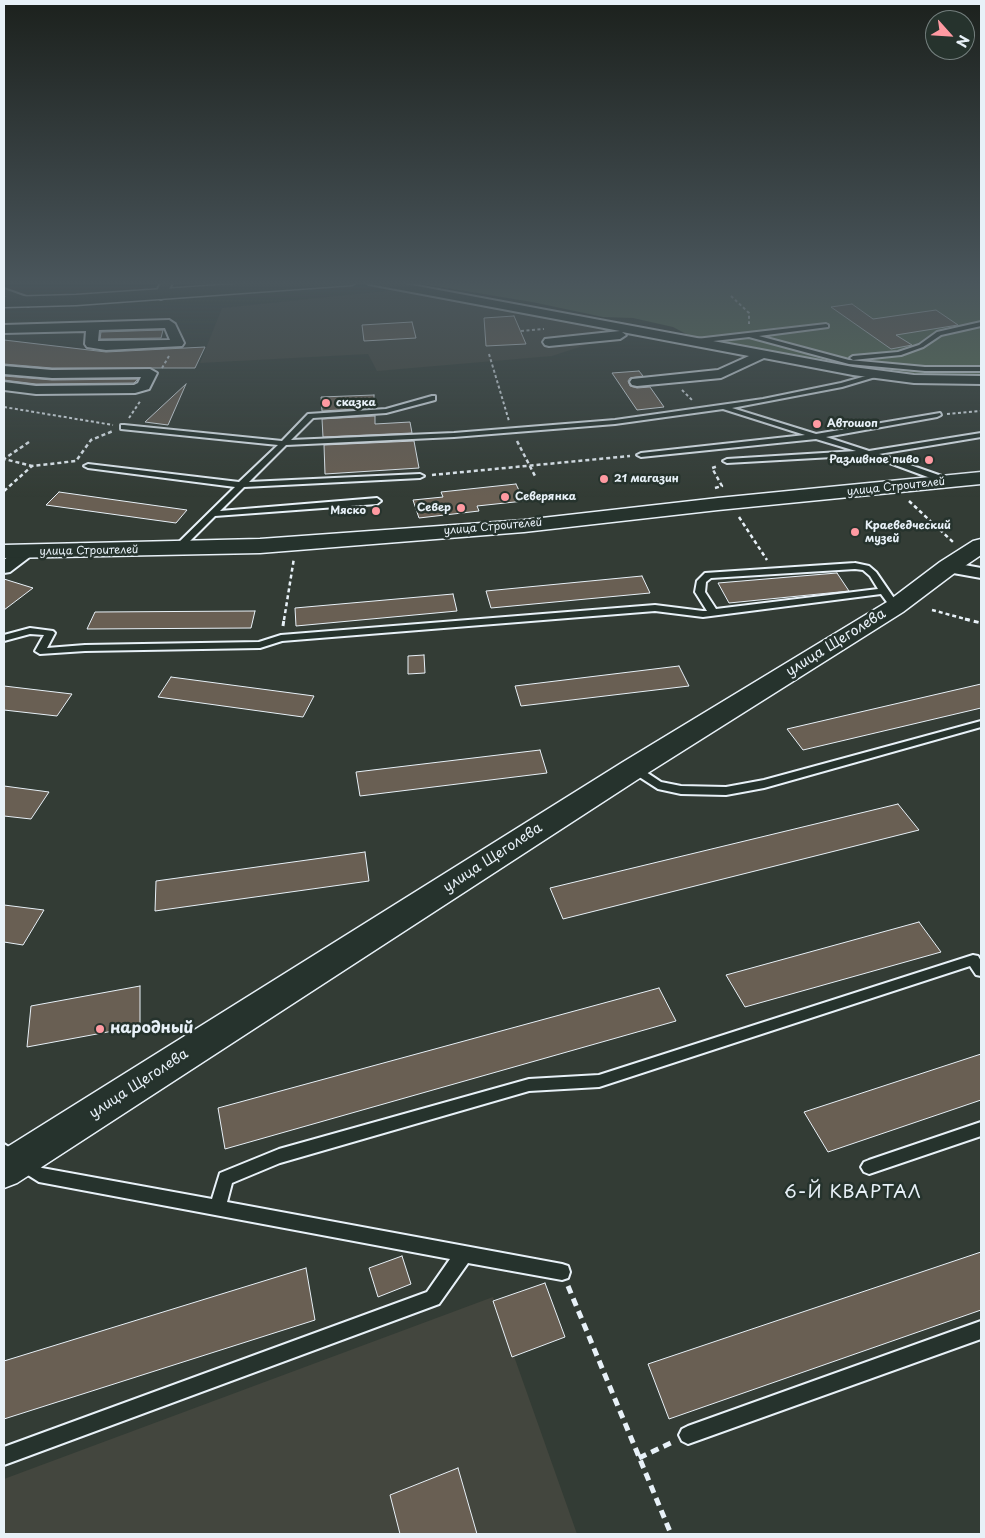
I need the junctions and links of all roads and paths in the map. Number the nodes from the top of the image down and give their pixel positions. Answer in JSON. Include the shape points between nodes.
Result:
{"nodes":[{"id":1,"x":756,"y":353,"type":"edge"},
{"id":2,"x":812,"y":353,"type":"edge"},
{"id":3,"x":903,"y":353,"type":"edge"},
{"id":4,"x":489,"y":354,"type":"dead end"},
{"id":5,"x":763,"y":354,"type":"junction"},
{"id":6,"x":838,"y":360,"type":"junction"},
{"id":7,"x":981,"y":369,"type":"edge"},
{"id":8,"x":4,"y":370,"type":"edge"},
{"id":9,"x":880,"y":374,"type":"junction"},
{"id":10,"x":672,"y":379,"type":"junction"},
{"id":11,"x":981,"y":380,"type":"edge"},
{"id":12,"x":637,"y":382,"type":"dead end"},
{"id":13,"x":4,"y":386,"type":"edge"},
{"id":14,"x":432,"y":398,"type":"dead end"},
{"id":15,"x":4,"y":407,"type":"edge"},
{"id":16,"x":722,"y":407,"type":"junction"},
{"id":17,"x":701,"y":410,"type":"junction"},
{"id":18,"x":981,"y":411,"type":"edge"},
{"id":19,"x":938,"y":415,"type":"joint"},
{"id":20,"x":124,"y":427,"type":"junction"},
{"id":21,"x":511,"y":430,"type":"junction"},
{"id":22,"x":981,"y":435,"type":"edge"},
{"id":23,"x":812,"y":437,"type":"junction"},
{"id":24,"x":29,"y":442,"type":"dead end"},
{"id":25,"x":283,"y":443,"type":"junction"},
{"id":26,"x":869,"y":453,"type":"junction"},
{"id":27,"x":641,"y":454,"type":"joint"},
{"id":28,"x":728,"y":461,"type":"dead end"},
{"id":29,"x":529,"y":465,"type":"junction"},
{"id":30,"x":32,"y":466,"type":"junction"},
{"id":31,"x":88,"y":466,"type":"dead end"},
{"id":32,"x":420,"y":476,"type":"joint"},
{"id":33,"x":536,"y":478,"type":"dead end"},
{"id":34,"x":981,"y":478,"type":"edge"},
{"id":35,"x":946,"y":481,"type":"junction"},
{"id":36,"x":241,"y":485,"type":"junction"},
{"id":37,"x":894,"y":487,"type":"junction"},
{"id":38,"x":4,"y":491,"type":"edge"},
{"id":39,"x":377,"y":501,"type":"dead end"},
{"id":40,"x":736,"y":512,"type":"dead end"},
{"id":41,"x":212,"y":514,"type":"junction"},
{"id":42,"x":297,"y":543,"type":"junction"},
{"id":43,"x":177,"y":549,"type":"junction"},
{"id":44,"x":8,"y":555,"type":"edge"},
{"id":45,"x":969,"y":560,"type":"edge"},
{"id":46,"x":774,"y":571,"type":"junction"},
{"id":47,"x":890,"y":599,"type":"junction"},
{"id":48,"x":932,"y":610,"type":"dead end"},
{"id":49,"x":713,"y":612,"type":"junction"},
{"id":50,"x":981,"y":623,"type":"edge"},
{"id":51,"x":4,"y":638,"type":"edge"},
{"id":52,"x":281,"y":638,"type":"junction"},
{"id":53,"x":981,"y":724,"type":"edge"},
{"id":54,"x":633,"y":769,"type":"junction"},
{"id":55,"x":981,"y":971,"type":"edge"},
{"id":56,"x":981,"y":1129,"type":"edge"},
{"id":57,"x":8,"y":1161,"type":"edge"},
{"id":58,"x":869,"y":1167,"type":"dead end"},
{"id":59,"x":217,"y":1208,"type":"junction"},
{"id":60,"x":465,"y":1253,"type":"junction"},
{"id":61,"x":562,"y":1272,"type":"joint"},
{"id":62,"x":981,"y":1330,"type":"edge"},
{"id":63,"x":688,"y":1435,"type":"joint"},
{"id":64,"x":4,"y":1456,"type":"edge"},
{"id":65,"x":639,"y":1458,"type":"junction"},
{"id":66,"x":671,"y":1534,"type":"edge"}],
"edges":[{"from":1,"to":5,"type":"street"},
{"from":2,"to":6,"type":"lane"},
{"from":3,"to":6,"type":"lane"},
{"from":4,"to":21,"type":"path"},
{"from":5,"to":9,"type":"street"},
{"from":5,"to":10,"type":"street","via":[[721,374]]},
{"from":6,"to":7,"type":"lane","via":[[872,366]]},
{"from":8,"to":13,"type":"street","via":[[52,374],[150,373],[144,386],[135,389],[36,390]]},
{"from":9,"to":11,"type":"street","via":[[914,379]]},
{"from":9,"to":16,"type":"lane","via":[[834,387]]},
{"from":10,"to":12,"type":"street"},
{"from":10,"to":17,"type":"path"},
{"from":14,"to":25,"type":"lane","via":[[386,411],[311,416]]},
{"from":15,"to":20,"type":"path"},
{"from":16,"to":17,"type":"lane"},
{"from":16,"to":23,"type":"lane"},
{"from":17,"to":21,"type":"lane","via":[[615,422]]},
{"from":18,"to":19,"type":"path"},
{"from":19,"to":23,"type":"lane"},
{"from":20,"to":25,"type":"lane"},
{"from":20,"to":30,"type":"path","via":[[92,440],[76,461]]},
{"from":21,"to":25,"type":"lane"},
{"from":21,"to":29,"type":"path"},
{"from":22,"to":26,"type":"lane"},
{"from":23,"to":26,"type":"lane"},
{"from":23,"to":27,"type":"lane"},
{"from":24,"to":30,"type":"path","via":[[4,459]]},
{"from":25,"to":36,"type":"lane"},
{"from":26,"to":28,"type":"lane"},
{"from":26,"to":35,"type":"lane"},
{"from":27,"to":29,"type":"path"},
{"from":29,"to":32,"type":"path"},
{"from":29,"to":33,"type":"path"},
{"from":30,"to":38,"type":"path"},
{"from":31,"to":36,"type":"lane"},
{"from":32,"to":36,"type":"lane"},
{"from":34,"to":35,"type":"street","name":"улица Строителей"},
{"from":35,"to":37,"type":"street","name":"улица Строителей"},
{"from":36,"to":41,"type":"lane"},
{"from":37,"to":42,"type":"street","name":"улица Строителей","via":[[524,526]]},
{"from":37,"to":45,"type":"path"},
{"from":39,"to":41,"type":"lane"},
{"from":40,"to":46,"type":"path"},
{"from":41,"to":43,"type":"lane"},
{"from":42,"to":43,"type":"street","name":"улица Строителей"},
{"from":42,"to":52,"type":"path"},
{"from":43,"to":44,"type":"street","name":"улица Строителей"},
{"from":45,"to":47,"type":"street","name":"улица Щеголева"},
{"from":46,"to":47,"type":"lane","via":[[866,568]]},
{"from":46,"to":49,"type":"lane","via":[[708,575],[702,581],[700,592]]},
{"from":47,"to":49,"type":"lane"},
{"from":47,"to":54,"type":"street","name":"улица Щеголева"},
{"from":48,"to":50,"type":"path"},
{"from":49,"to":52,"type":"lane","via":[[703,614],[655,608]]},
{"from":51,"to":52,"type":"lane","via":[[30,630],[50,633],[40,651],[260,646]]},
{"from":53,"to":54,"type":"lane","via":[[764,784],[726,791],[665,787]]},
{"from":54,"to":57,"type":"street","name":"улица Щеголева"},
{"from":55,"to":59,"type":"lane","via":[[973,960],[599,1081],[529,1085],[279,1156],[226,1178]]},
{"from":56,"to":58,"type":"lane"},
{"from":57,"to":59,"type":"lane","via":[[39,1175]]},
{"from":59,"to":60,"type":"lane"},
{"from":60,"to":61,"type":"lane"},
{"from":60,"to":64,"type":"lane","via":[[433,1298]]},
{"from":61,"to":65,"type":"path"},
{"from":62,"to":63,"type":"lane"},
{"from":63,"to":65,"type":"path"},
{"from":65,"to":66,"type":"path"}]}
